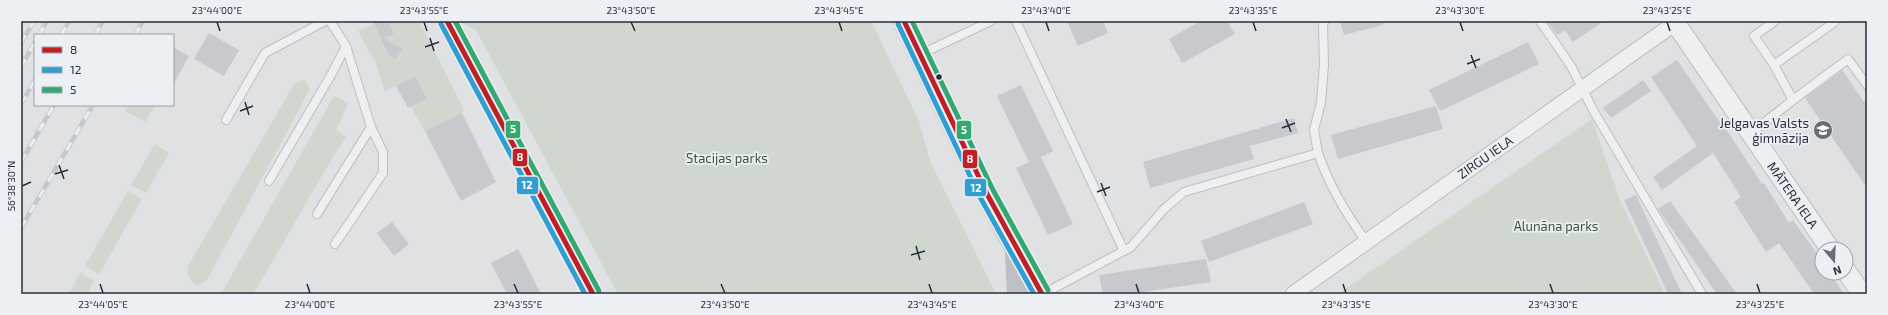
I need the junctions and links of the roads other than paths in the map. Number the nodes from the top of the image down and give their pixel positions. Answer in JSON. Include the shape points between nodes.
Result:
{"nodes":[{"id":1,"x":325,"y":21,"type":"edge"},
{"id":2,"x":330,"y":21,"type":"edge"},
{"id":3,"x":447,"y":21,"type":"edge"},
{"id":4,"x":904,"y":21,"type":"edge"},
{"id":5,"x":991,"y":21,"type":"edge"},
{"id":6,"x":1016,"y":21,"type":"edge"},
{"id":7,"x":1325,"y":21,"type":"edge"},
{"id":8,"x":1540,"y":21,"type":"edge"},
{"id":9,"x":1775,"y":21,"type":"edge"},
{"id":10,"x":1836,"y":21,"type":"edge"},
{"id":11,"x":1676,"y":22,"type":"edge"},
{"id":12,"x":346,"y":46,"type":"junction"},
{"id":13,"x":920,"y":55,"type":"junction"},
{"id":14,"x":1774,"y":66,"type":"junction"},
{"id":15,"x":1867,"y":85,"type":"edge"},
{"id":16,"x":1582,"y":89,"type":"junction"},
{"id":17,"x":1793,"y":100,"type":"junction"},
{"id":18,"x":226,"y":120,"type":"dead end"},
{"id":19,"x":371,"y":127,"type":"junction"},
{"id":20,"x":1750,"y":134,"type":"junction"},
{"id":21,"x":1318,"y":153,"type":"junction"},
{"id":22,"x":270,"y":181,"type":"dead end"},
{"id":23,"x":317,"y":214,"type":"dead end"},
{"id":24,"x":1366,"y":241,"type":"junction"},
{"id":25,"x":1824,"y":241,"type":"edge"},
{"id":26,"x":335,"y":244,"type":"dead end"},
{"id":27,"x":1124,"y":250,"type":"junction"},
{"id":28,"x":1016,"y":251,"type":"junction"},
{"id":29,"x":1853,"y":281,"type":"edge"},
{"id":30,"x":593,"y":294,"type":"edge"},
{"id":31,"x":1018,"y":294,"type":"edge"},
{"id":32,"x":1043,"y":294,"type":"edge"},
{"id":33,"x":1293,"y":294,"type":"edge"},
{"id":34,"x":1702,"y":294,"type":"edge"},
{"id":35,"x":1862,"y":294,"type":"edge"}],
"edges":[{"from":1,"to":18,"type":"lane","via":[[265,53]]},
{"from":2,"to":12,"type":"lane"},
{"from":3,"to":30,"type":"street"},
{"from":4,"to":13,"type":"main road"},
{"from":5,"to":13,"type":"lane"},
{"from":6,"to":27,"type":"lane"},
{"from":7,"to":21,"type":"lane","via":[[1321,102],[1314,130]]},
{"from":8,"to":16,"type":"lane","via":[[1571,66]]},
{"from":9,"to":14,"type":"lane","via":[[1754,36]]},
{"from":10,"to":14,"type":"lane"},
{"from":11,"to":16,"type":"street","name":"ZIRGU IELA"},
{"from":11,"to":20,"type":"street","name":"MĀTERA IELA"},
{"from":12,"to":19,"type":"lane"},
{"from":12,"to":22,"type":"lane"},
{"from":13,"to":28,"type":"main road"},
{"from":14,"to":17,"type":"lane"},
{"from":15,"to":17,"type":"lane","via":[[1848,59]]},
{"from":16,"to":24,"type":"street","name":"ZIRGU IELA"},
{"from":16,"to":34,"type":"lane"},
{"from":17,"to":20,"type":"lane"},
{"from":19,"to":23,"type":"lane"},
{"from":19,"to":26,"type":"lane","via":[[383,152],[383,173]]},
{"from":20,"to":25,"type":"street","name":"MĀTERA IELA"},
{"from":21,"to":24,"type":"lane","via":[[1326,178],[1350,220]]},
{"from":21,"to":27,"type":"lane","via":[[1184,192],[1164,208],[1131,247]]},
{"from":24,"to":33,"type":"street","name":"ZIRGU IELA"},
{"from":27,"to":32,"type":"lane"},
{"from":28,"to":31,"type":"main road"},
{"from":28,"to":32,"type":"main road"},
{"from":29,"to":35,"type":"street"}]}
